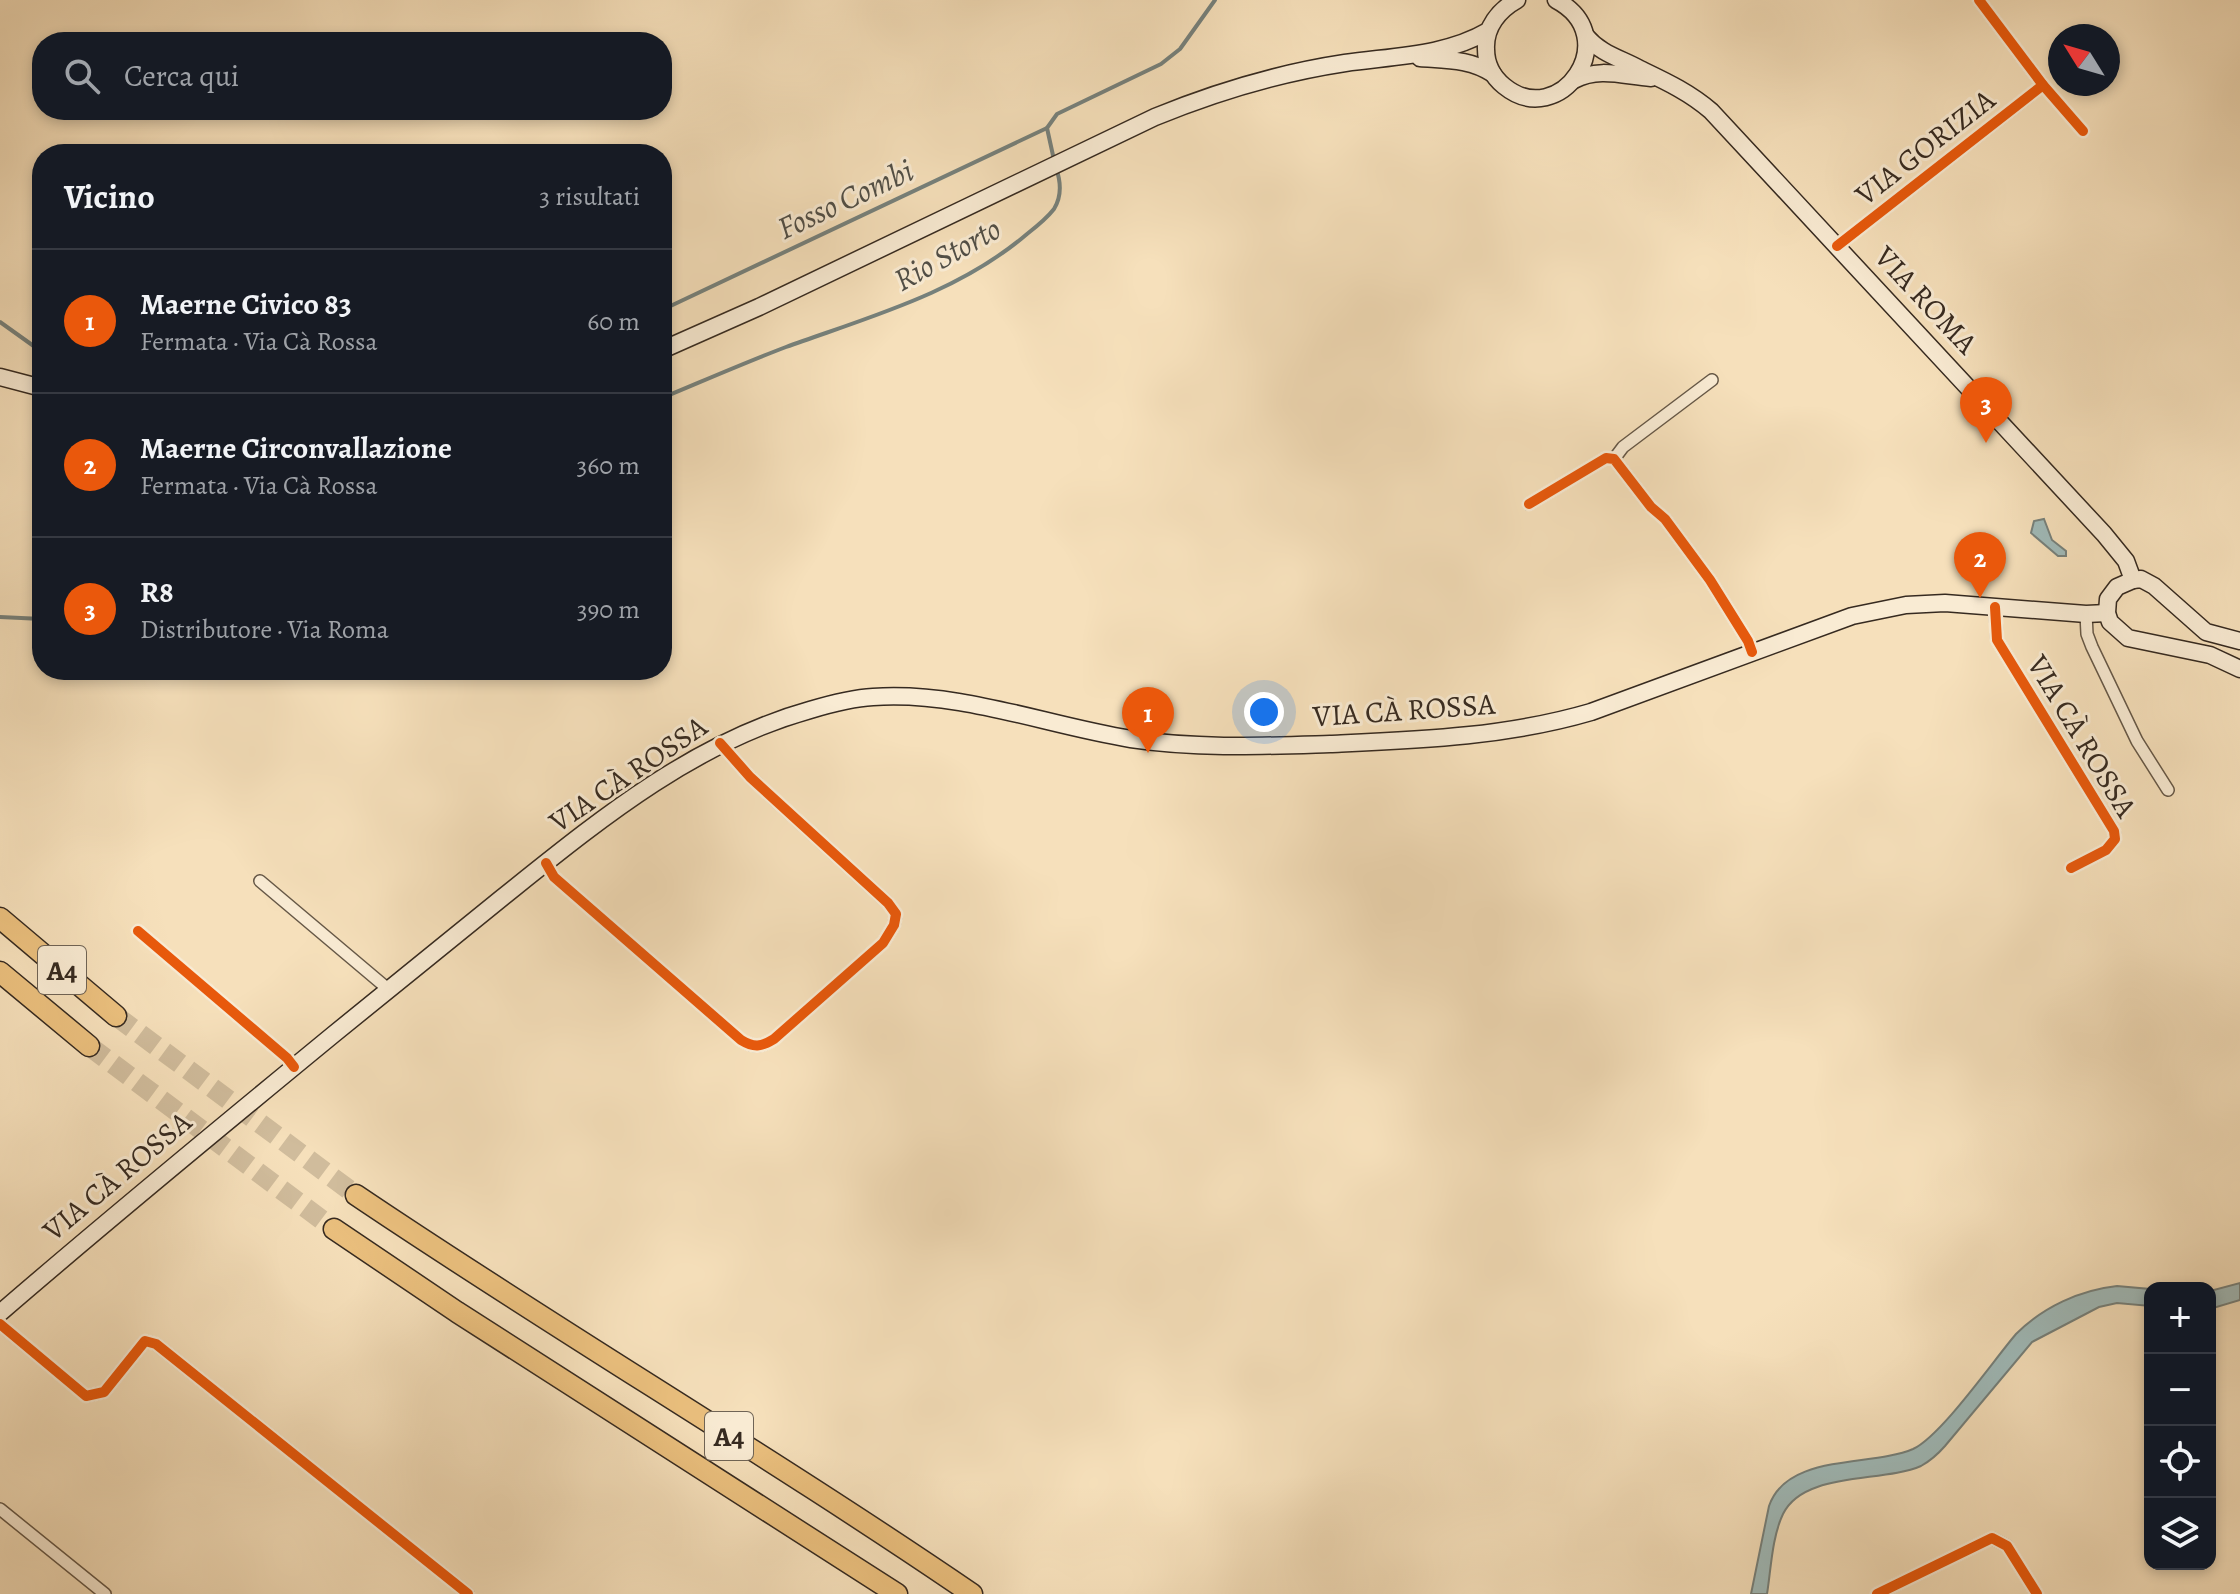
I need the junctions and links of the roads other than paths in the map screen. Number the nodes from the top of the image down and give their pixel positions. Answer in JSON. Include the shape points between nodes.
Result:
{"nodes":[{"id":1,"x":1556,"y":0,"type":"edge"},
{"id":2,"x":1979,"y":0,"type":"edge"},
{"id":3,"x":1511,"y":2,"type":"edge"},
{"id":4,"x":1488,"y":31,"type":"junction"},
{"id":5,"x":1586,"y":36,"type":"junction"},
{"id":6,"x":1407,"y":56,"type":"junction"},
{"id":7,"x":1493,"y":74,"type":"junction"},
{"id":8,"x":1658,"y":79,"type":"junction"},
{"id":9,"x":1574,"y":80,"type":"junction"},
{"id":10,"x":2043,"y":85,"type":"junction"},
{"id":11,"x":2083,"y":131,"type":"dead end"},
{"id":12,"x":1837,"y":246,"type":"junction"},
{"id":13,"x":672,"y":346,"type":"edge"},
{"id":14,"x":0,"y":377,"type":"edge"},
{"id":15,"x":1712,"y":380,"type":"dead end"},
{"id":16,"x":32,"y":385,"type":"edge"},
{"id":17,"x":1614,"y":459,"type":"junction"},
{"id":18,"x":1529,"y":504,"type":"dead end"},
{"id":19,"x":2133,"y":580,"type":"junction"},
{"id":20,"x":1995,"y":607,"type":"junction"},
{"id":21,"x":2107,"y":613,"type":"junction"},
{"id":22,"x":2086,"y":614,"type":"junction"},
{"id":23,"x":2240,"y":641,"type":"edge"},
{"id":24,"x":1752,"y":652,"type":"junction"},
{"id":25,"x":2240,"y":669,"type":"edge"},
{"id":26,"x":720,"y":743,"type":"junction"},
{"id":27,"x":2168,"y":790,"type":"dead end"},
{"id":28,"x":546,"y":863,"type":"junction"},
{"id":29,"x":2071,"y":868,"type":"dead end"},
{"id":30,"x":260,"y":881,"type":"dead end"},
{"id":31,"x":0,"y":918,"type":"edge"},
{"id":32,"x":138,"y":931,"type":"dead end"},
{"id":33,"x":0,"y":972,"type":"edge"},
{"id":34,"x":388,"y":989,"type":"junction"},
{"id":35,"x":116,"y":1016,"type":"tunnel mouth"},
{"id":36,"x":89,"y":1046,"type":"tunnel mouth"},
{"id":37,"x":294,"y":1067,"type":"junction"},
{"id":38,"x":356,"y":1195,"type":"tunnel mouth"},
{"id":39,"x":334,"y":1229,"type":"tunnel mouth"},
{"id":40,"x":0,"y":1313,"type":"edge"},
{"id":41,"x":0,"y":1324,"type":"edge"},
{"id":42,"x":0,"y":1509,"type":"edge"},
{"id":43,"x":105,"y":1594,"type":"edge"},
{"id":44,"x":468,"y":1594,"type":"edge"},
{"id":45,"x":897,"y":1594,"type":"edge"},
{"id":46,"x":972,"y":1594,"type":"edge"},
{"id":47,"x":1877,"y":1594,"type":"edge"},
{"id":48,"x":2037,"y":1594,"type":"edge"}],
"edges":[{"from":1,"to":5,"type":"main road","name":"VIA ROMA","via":[[1578,17]]},
{"from":2,"to":10,"type":"street"},
{"from":3,"to":4,"type":"main road"},
{"from":4,"to":6,"type":"main road","via":[[1467,43]]},
{"from":4,"to":7,"type":"main road","via":[[1486,53]]},
{"from":5,"to":8,"type":"main road","name":"VIA ROMA","via":[[1611,57]]},
{"from":5,"to":9,"type":"main road","via":[[1585,60]]},
{"from":6,"to":7,"type":"main road","via":[[1463,61]]},
{"from":6,"to":13,"type":"main road","via":[[1345,63],[1205,97]]},
{"from":7,"to":9,"type":"main road","via":[[1510,90],[1532,97],[1555,94]]},
{"from":8,"to":9,"type":"main road","via":[[1605,72]]},
{"from":8,"to":12,"type":"main road","name":"VIA ROMA","via":[[1711,111]]},
{"from":10,"to":11,"type":"street"},
{"from":10,"to":12,"type":"street","name":"VIA GORIZIA"},
{"from":12,"to":19,"type":"main road","name":"VIA ROMA","via":[[2116,548]]},
{"from":14,"to":16,"type":"main road"},
{"from":15,"to":17,"type":"street"},
{"from":17,"to":18,"type":"street","via":[[1606,458]]},
{"from":17,"to":24,"type":"street","via":[[1710,580]]},
{"from":19,"to":21,"type":"main road","via":[[2117,587],[2108,599]]},
{"from":19,"to":23,"type":"main road","via":[[2154,586],[2206,632]]},
{"from":20,"to":22,"type":"main road","name":"VIA CÀ ROSSA"},
{"from":20,"to":24,"type":"main road","name":"VIA CÀ ROSSA","via":[[1906,605],[1852,616]]},
{"from":20,"to":29,"type":"street","name":"VIA CÀ ROSSA","via":[[1997,640],[2114,831],[2115,839],[2106,850]]},
{"from":21,"to":22,"type":"main road","name":"VIA CÀ ROSSA"},
{"from":21,"to":25,"type":"main road","via":[[2128,638],[2210,655]]},
{"from":22,"to":27,"type":"street","via":[[2092,647],[2137,741]]},
{"from":24,"to":26,"type":"main road","name":"VIA CÀ ROSSA","via":[[1548,725],[1444,738],[1229,747],[1175,744],[963,701],[872,697],[778,719]]},
{"from":26,"to":28,"type":"main road","name":"VIA CÀ ROSSA","via":[[629,799]]},
{"from":26,"to":28,"type":"street","via":[[896,914],[883,943],[774,1039],[752,1046],[741,1040],[554,877]]},
{"from":28,"to":34,"type":"main road","name":"VIA CÀ ROSSA"},
{"from":30,"to":34,"type":"street"},
{"from":31,"to":35,"type":"highway","number":"A4"},
{"from":32,"to":37,"type":"street"},
{"from":33,"to":36,"type":"highway","number":"A4"},
{"from":34,"to":37,"type":"main road","name":"VIA CÀ ROSSA"},
{"from":37,"to":40,"type":"main road","name":"VIA CÀ ROSSA"},
{"from":38,"to":46,"type":"highway","number":"A4"},
{"from":39,"to":45,"type":"highway","number":"A4"},
{"from":41,"to":44,"type":"street","via":[[86,1396],[104,1392],[145,1341],[156,1344]]},
{"from":42,"to":43,"type":"street"},
{"from":47,"to":48,"type":"street","via":[[1992,1538],[2007,1546]]}]}
